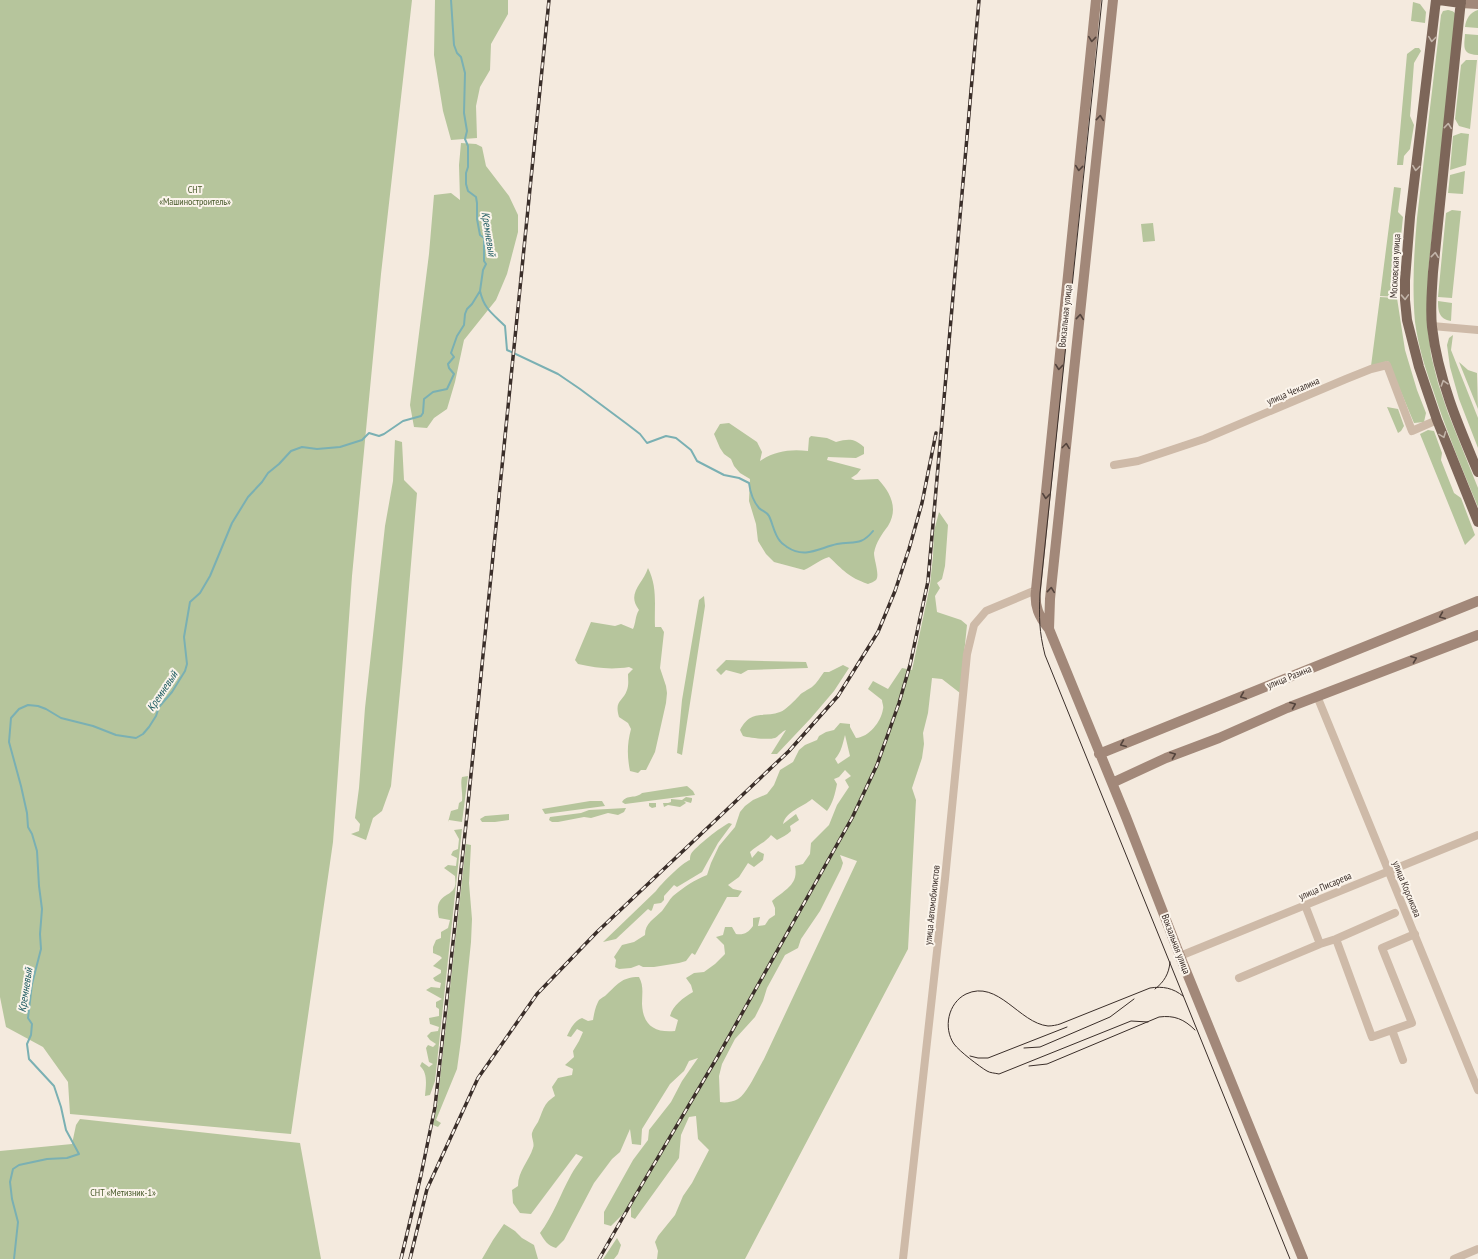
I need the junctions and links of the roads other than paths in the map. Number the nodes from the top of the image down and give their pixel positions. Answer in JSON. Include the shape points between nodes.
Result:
{"nodes":[{"id":1,"x":1096,"y":0,"type":"edge"},
{"id":2,"x":1113,"y":0,"type":"edge"},
{"id":3,"x":1437,"y":0,"type":"edge"},
{"id":4,"x":1461,"y":1,"type":"edge"},
{"id":5,"x":1478,"y":4,"type":"edge"},
{"id":6,"x":1432,"y":326,"type":"junction"},
{"id":7,"x":1478,"y":330,"type":"edge"},
{"id":8,"x":1437,"y":420,"type":"junction"},
{"id":9,"x":1114,"y":465,"type":"dead end"},
{"id":10,"x":1478,"y":472,"type":"edge"},
{"id":11,"x":1478,"y":522,"type":"edge"},
{"id":12,"x":1036,"y":590,"type":"junction"},
{"id":13,"x":1478,"y":601,"type":"edge"},
{"id":14,"x":1050,"y":628,"type":"junction"},
{"id":15,"x":1478,"y":635,"type":"edge"},
{"id":16,"x":1317,"y":696,"type":"junction"},
{"id":17,"x":1099,"y":754,"type":"junction"},
{"id":18,"x":1112,"y":783,"type":"junction"},
{"id":19,"x":1478,"y":835,"type":"edge"},
{"id":20,"x":1389,"y":870,"type":"junction"},
{"id":21,"x":1305,"y":905,"type":"junction"},
{"id":22,"x":1395,"y":913,"type":"dead end"},
{"id":23,"x":1415,"y":934,"type":"junction"},
{"id":24,"x":1336,"y":938,"type":"junction"},
{"id":25,"x":1320,"y":944,"type":"junction"},
{"id":26,"x":1180,"y":956,"type":"junction"},
{"id":27,"x":1239,"y":978,"type":"dead end"},
{"id":28,"x":1392,"y":1030,"type":"junction"},
{"id":29,"x":1403,"y":1060,"type":"dead end"},
{"id":30,"x":1478,"y":1090,"type":"edge"},
{"id":31,"x":1478,"y":1249,"type":"edge"},
{"id":32,"x":903,"y":1259,"type":"edge"},
{"id":33,"x":1303,"y":1259,"type":"edge"},
{"id":34,"x":1454,"y":1259,"type":"edge"}],
"edges":[{"from":1,"to":12,"type":"main road","name":"Вокзальная улица","one_way":true},
{"from":14,"to":2,"type":"main road","name":"Вокзальная улица","one_way":true,"via":[[1051,592]]},
{"from":3,"to":4,"type":"main road"},
{"from":3,"to":8,"type":"main road","name":"Московская улица","one_way":true,"via":[[1410,217],[1405,280],[1407,320]]},
{"from":4,"to":5,"type":"main road"},
{"from":6,"to":4,"type":"main road","one_way":true,"via":[[1433,272]]},
{"from":6,"to":7,"type":"street"},
{"from":10,"to":6,"type":"main road","one_way":true,"via":[[1451,407]]},
{"from":8,"to":9,"type":"street","name":"улица Чекалина","via":[[1412,431],[1387,365],[1346,379],[1204,439],[1138,461]]},
{"from":8,"to":11,"type":"main road","name":"Московская улица","one_way":true},
{"from":12,"to":14,"type":"main road","name":"Вокзальная улица","via":[[1037,610]]},
{"from":12,"to":32,"type":"street","name":"улица Автомобилистов","via":[[986,611],[974,625],[967,654]]},
{"from":13,"to":17,"type":"main road","name":"улица Разина","one_way":true},
{"from":14,"to":17,"type":"main road","name":"Вокзальная улица"},
{"from":16,"to":15,"type":"main road","one_way":true},
{"from":18,"to":16,"type":"main road","one_way":true},
{"from":16,"to":20,"type":"street","name":"улица Корсикова"},
{"from":17,"to":18,"type":"main road","name":"Вокзальная улица"},
{"from":18,"to":26,"type":"main road","name":"Вокзальная улица"},
{"from":19,"to":20,"type":"street","name":"улица Писарева"},
{"from":20,"to":21,"type":"street","name":"улица Писарева"},
{"from":20,"to":23,"type":"street","name":"улица Корсикова"},
{"from":21,"to":25,"type":"street"},
{"from":21,"to":26,"type":"street","name":"улица Писарева"},
{"from":22,"to":24,"type":"street"},
{"from":23,"to":28,"type":"street","via":[[1382,948],[1412,1022]]},
{"from":23,"to":30,"type":"street","name":"улица Корсикова"},
{"from":24,"to":25,"type":"street"},
{"from":24,"to":28,"type":"street","via":[[1372,1037]]},
{"from":25,"to":27,"type":"street"},
{"from":26,"to":33,"type":"main road","name":"Вокзальная улица"},
{"from":28,"to":29,"type":"street"},
{"from":31,"to":34,"type":"street"}]}
